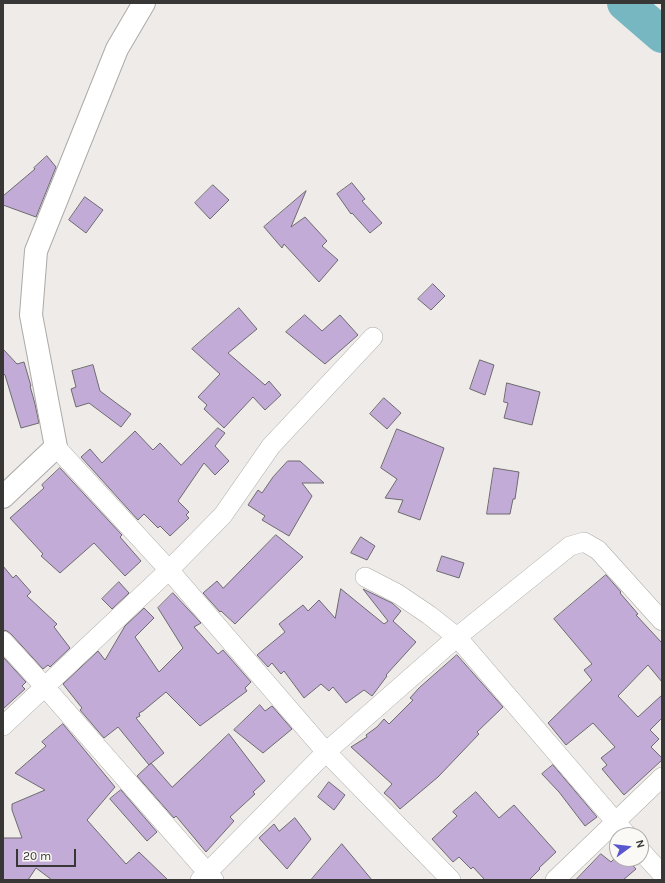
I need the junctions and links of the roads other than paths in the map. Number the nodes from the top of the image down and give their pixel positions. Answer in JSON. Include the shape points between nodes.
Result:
{"nodes":[{"id":1,"x":144,"y":3,"type":"edge"},
{"id":2,"x":373,"y":337,"type":"dead end"},
{"id":3,"x":56,"y":447,"type":"junction"},
{"id":4,"x":3,"y":497,"type":"edge"},
{"id":5,"x":169,"y":570,"type":"junction"},
{"id":6,"x":365,"y":577,"type":"dead end"},
{"id":7,"x":662,"y":621,"type":"edge"},
{"id":8,"x":457,"y":637,"type":"junction"},
{"id":9,"x":3,"y":641,"type":"edge"},
{"id":10,"x":45,"y":686,"type":"junction"},
{"id":11,"x":3,"y":726,"type":"edge"},
{"id":12,"x":326,"y":752,"type":"junction"},
{"id":13,"x":662,"y":777,"type":"edge"},
{"id":14,"x":619,"y":827,"type":"edge"},
{"id":15,"x":623,"y":827,"type":"edge"},
{"id":16,"x":609,"y":838,"type":"edge"},
{"id":17,"x":649,"y":860,"type":"edge"},
{"id":18,"x":662,"y":874,"type":"edge"},
{"id":19,"x":207,"y":877,"type":"edge"},
{"id":20,"x":451,"y":880,"type":"edge"},
{"id":21,"x":555,"y":880,"type":"edge"}],
"edges":[{"from":1,"to":3,"type":"main road","via":[[117,49],[36,251],[31,315]]},
{"from":2,"to":5,"type":"street","via":[[271,446],[223,515]]},
{"from":3,"to":4,"type":"main road"},
{"from":3,"to":5,"type":"street"},
{"from":5,"to":10,"type":"street"},
{"from":5,"to":12,"type":"street"},
{"from":6,"to":8,"type":"street","via":[[398,594]]},
{"from":7,"to":8,"type":"street","via":[[598,550],[584,542],[570,546]]},
{"from":8,"to":12,"type":"street"},
{"from":8,"to":14,"type":"street"},
{"from":9,"to":10,"type":"street"},
{"from":10,"to":11,"type":"street"},
{"from":10,"to":19,"type":"street"},
{"from":12,"to":19,"type":"street"},
{"from":12,"to":20,"type":"street"},
{"from":13,"to":15,"type":"street"},
{"from":16,"to":21,"type":"street"},
{"from":17,"to":18,"type":"street"}]}
